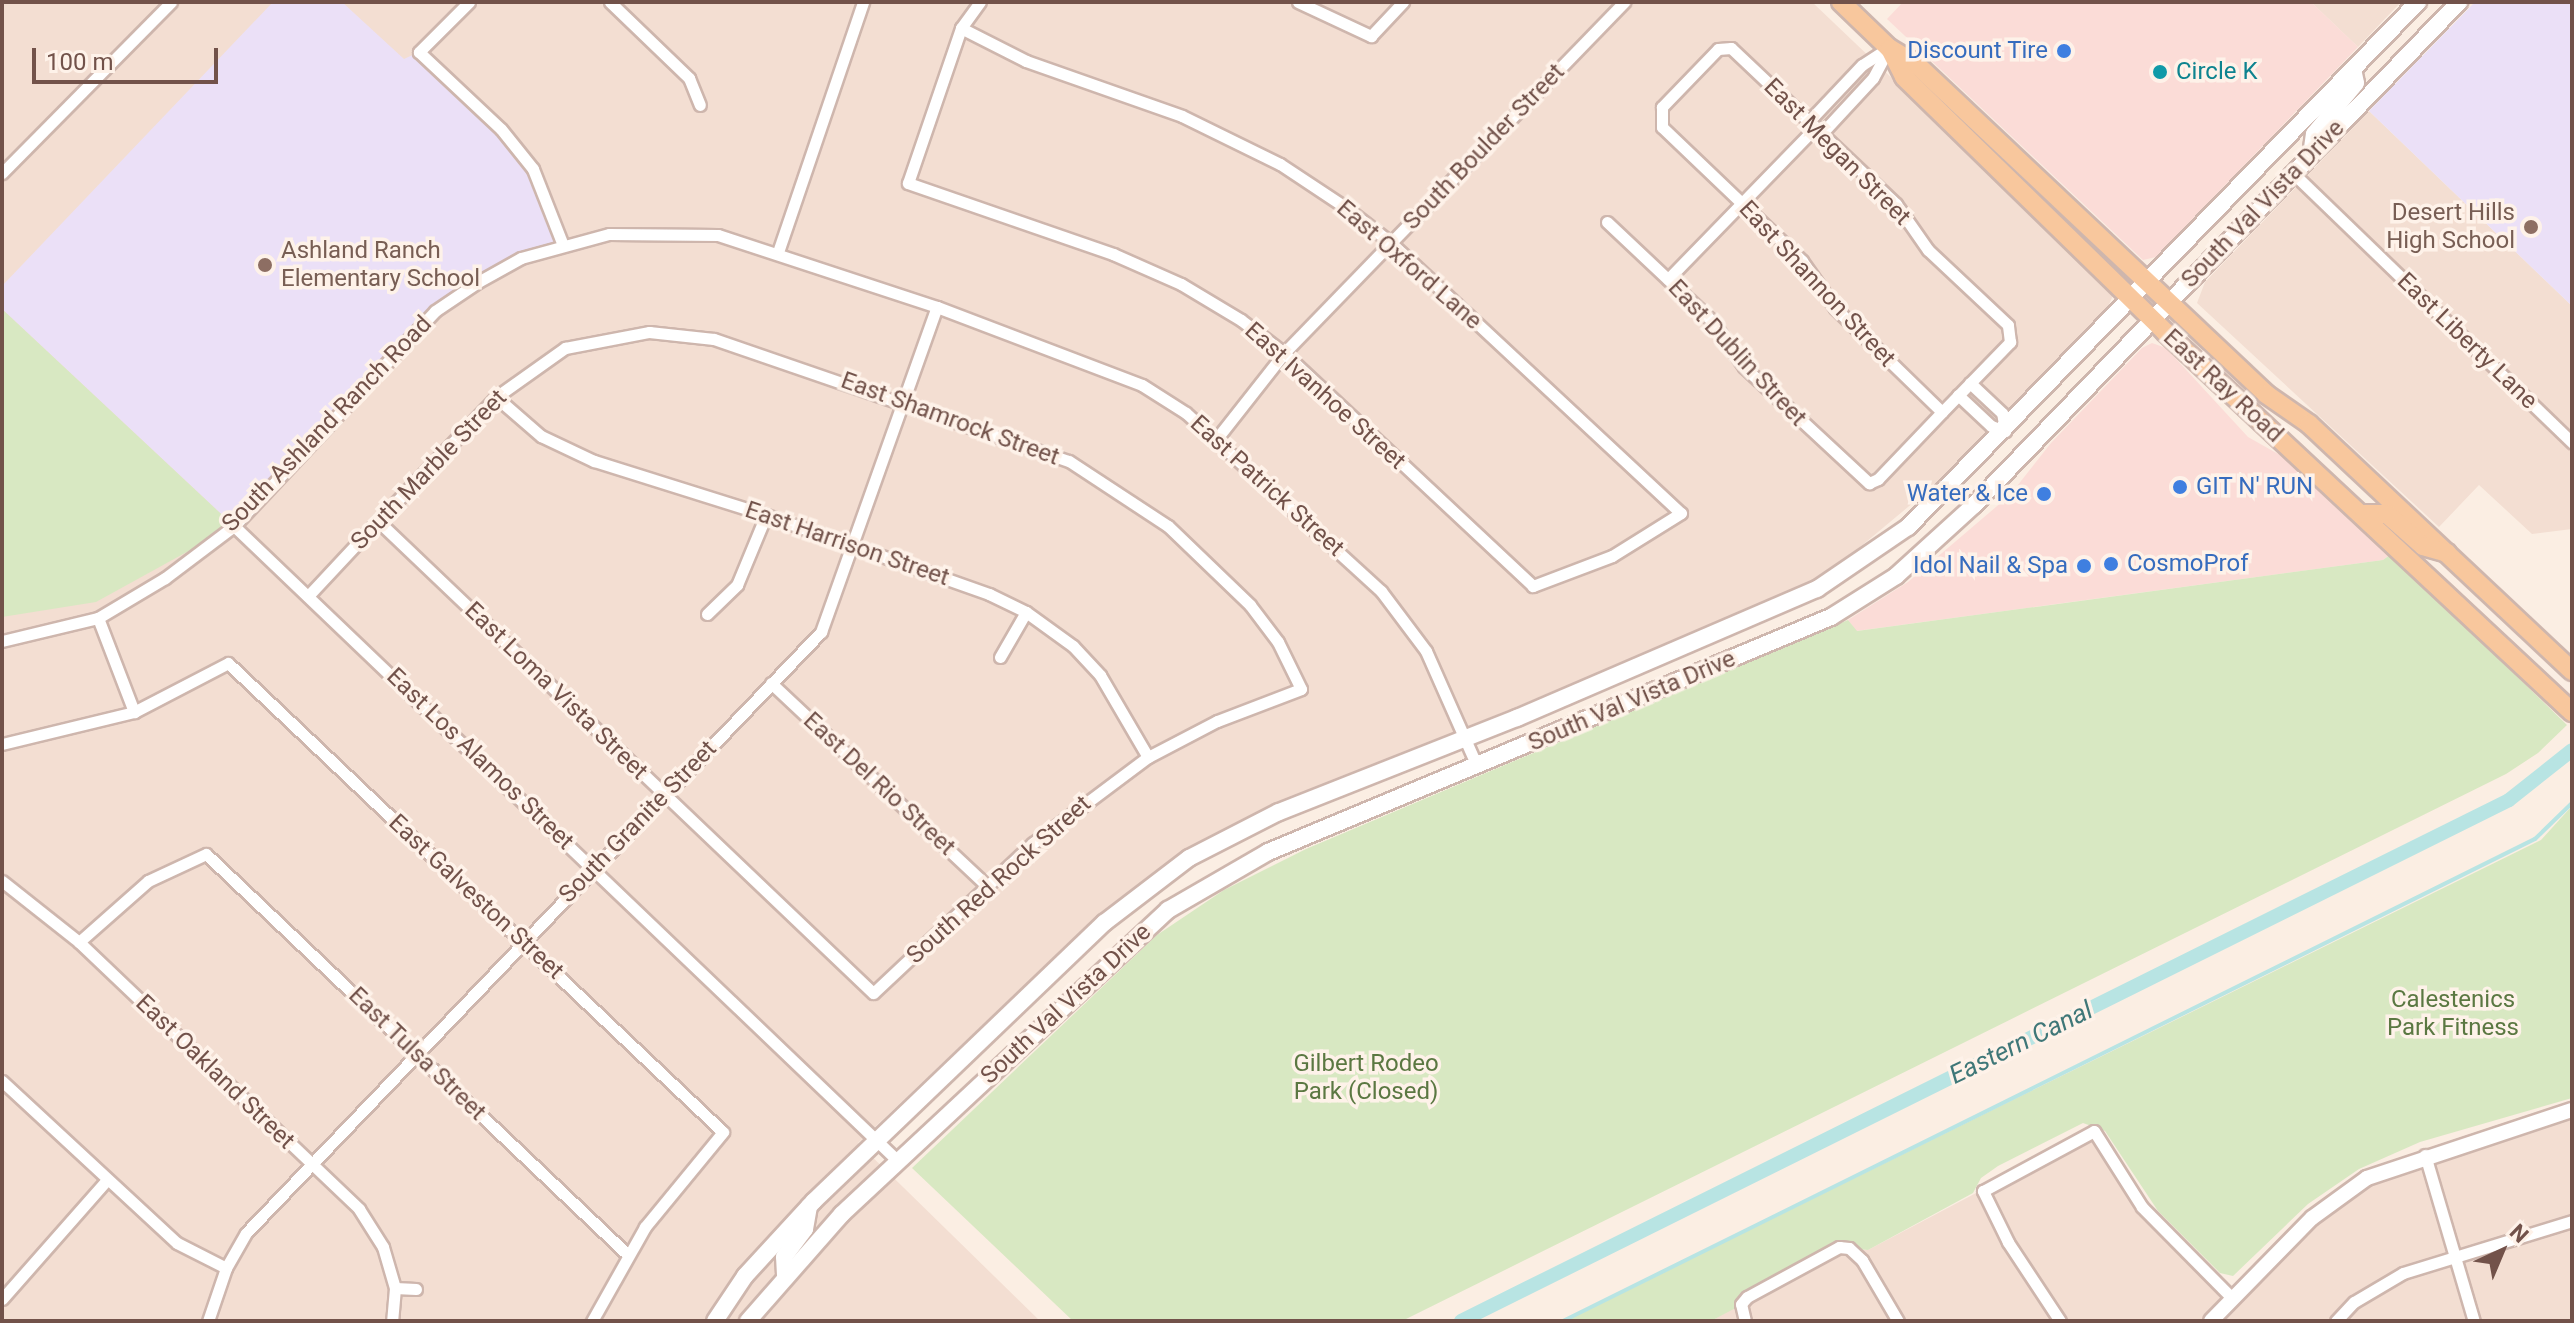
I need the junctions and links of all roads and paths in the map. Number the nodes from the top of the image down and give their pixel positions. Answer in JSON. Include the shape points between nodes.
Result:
{"nodes":[{"id":1,"x":171,"y":2,"type":"edge"},
{"id":2,"x":469,"y":2,"type":"edge"},
{"id":3,"x":610,"y":2,"type":"edge"},
{"id":4,"x":863,"y":2,"type":"edge"},
{"id":5,"x":980,"y":2,"type":"edge"},
{"id":6,"x":1298,"y":2,"type":"edge"},
{"id":7,"x":1403,"y":2,"type":"edge"},
{"id":8,"x":1624,"y":2,"type":"edge"},
{"id":9,"x":1841,"y":2,"type":"edge"},
{"id":10,"x":2418,"y":2,"type":"edge"},
{"id":11,"x":2452,"y":4,"type":"edge"},
{"id":12,"x":961,"y":28,"type":"junction"},
{"id":13,"x":1889,"y":48,"type":"junction"},
{"id":14,"x":2353,"y":69,"type":"junction"},
{"id":15,"x":700,"y":105,"type":"dead end"},
{"id":16,"x":1660,"y":120,"type":"joint"},
{"id":17,"x":1815,"y":127,"type":"junction"},
{"id":18,"x":2311,"y":155,"type":"junction"},
{"id":19,"x":2,"y":173,"type":"edge"},
{"id":20,"x":2293,"y":173,"type":"junction"},
{"id":21,"x":1742,"y":203,"type":"junction"},
{"id":22,"x":1607,"y":222,"type":"dead end"},
{"id":23,"x":1391,"y":243,"type":"junction"},
{"id":24,"x":563,"y":245,"type":"junction"},
{"id":25,"x":778,"y":252,"type":"junction"},
{"id":26,"x":1668,"y":279,"type":"junction"},
{"id":27,"x":2149,"y":284,"type":"junction"},
{"id":28,"x":2134,"y":298,"type":"junction"},
{"id":29,"x":2169,"y":302,"type":"junction"},
{"id":30,"x":937,"y":307,"type":"junction"},
{"id":31,"x":2153,"y":319,"type":"junction"},
{"id":32,"x":649,"y":332,"type":"joint"},
{"id":33,"x":1284,"y":353,"type":"junction"},
{"id":34,"x":1970,"y":383,"type":"junction"},
{"id":35,"x":1958,"y":395,"type":"junction"},
{"id":36,"x":496,"y":397,"type":"junction"},
{"id":37,"x":903,"y":400,"type":"junction"},
{"id":38,"x":1942,"y":412,"type":"junction"},
{"id":39,"x":2005,"y":431,"type":"junction"},
{"id":40,"x":1218,"y":437,"type":"junction"},
{"id":41,"x":2572,"y":442,"type":"edge"},
{"id":42,"x":2026,"y":451,"type":"junction"},
{"id":43,"x":2364,"y":514,"type":"junction"},
{"id":44,"x":766,"y":515,"type":"junction"},
{"id":45,"x":378,"y":521,"type":"junction"},
{"id":46,"x":234,"y":526,"type":"junction"},
{"id":47,"x":853,"y":546,"type":"junction"},
{"id":48,"x":2449,"y":553,"type":"junction"},
{"id":49,"x":1533,"y":586,"type":"joint"},
{"id":50,"x":308,"y":596,"type":"junction"},
{"id":51,"x":1026,"y":612,"type":"junction"},
{"id":52,"x":707,"y":614,"type":"dead end"},
{"id":53,"x":98,"y":618,"type":"junction"},
{"id":54,"x":1749,"y":619,"type":"junction"},
{"id":55,"x":2,"y":641,"type":"edge"},
{"id":56,"x":1763,"y":646,"type":"junction"},
{"id":57,"x":1000,"y":657,"type":"dead end"},
{"id":58,"x":2572,"y":671,"type":"edge"},
{"id":59,"x":771,"y":683,"type":"junction"},
{"id":60,"x":1301,"y":689,"type":"joint"},
{"id":61,"x":134,"y":712,"type":"junction"},
{"id":62,"x":2572,"y":712,"type":"edge"},
{"id":63,"x":1465,"y":739,"type":"junction"},
{"id":64,"x":2,"y":744,"type":"edge"},
{"id":65,"x":1148,"y":757,"type":"junction"},
{"id":66,"x":1477,"y":766,"type":"junction"},
{"id":67,"x":665,"y":794,"type":"junction"},
{"id":68,"x":594,"y":867,"type":"junction"},
{"id":69,"x":2,"y":881,"type":"edge"},
{"id":70,"x":987,"y":886,"type":"junction"},
{"id":71,"x":523,"y":941,"type":"junction"},
{"id":72,"x":79,"y":942,"type":"junction"},
{"id":73,"x":873,"y":993,"type":"joint"},
{"id":74,"x":418,"y":1055,"type":"junction"},
{"id":75,"x":2,"y":1081,"type":"edge"},
{"id":76,"x":2572,"y":1110,"type":"edge"},
{"id":77,"x":877,"y":1140,"type":"junction"},
{"id":78,"x":2425,"y":1155,"type":"junction"},
{"id":79,"x":898,"y":1161,"type":"junction"},
{"id":80,"x":312,"y":1165,"type":"junction"},
{"id":81,"x":105,"y":1182,"type":"junction"},
{"id":82,"x":809,"y":1206,"type":"junction"},
{"id":83,"x":2572,"y":1221,"type":"edge"},
{"id":84,"x":628,"y":1255,"type":"junction"},
{"id":85,"x":2457,"y":1259,"type":"junction"},
{"id":86,"x":226,"y":1268,"type":"junction"},
{"id":87,"x":785,"y":1275,"type":"junction"},
{"id":88,"x":395,"y":1288,"type":"junction"},
{"id":89,"x":416,"y":1289,"type":"dead end"},
{"id":90,"x":2,"y":1299,"type":"edge"},
{"id":91,"x":2233,"y":1299,"type":"junction"},
{"id":92,"x":716,"y":1320,"type":"edge"},
{"id":93,"x":208,"y":1321,"type":"edge"},
{"id":94,"x":392,"y":1321,"type":"edge"},
{"id":95,"x":592,"y":1321,"type":"edge"},
{"id":96,"x":748,"y":1321,"type":"edge"},
{"id":97,"x":1745,"y":1321,"type":"edge"},
{"id":98,"x":1898,"y":1321,"type":"edge"},
{"id":99,"x":2060,"y":1321,"type":"edge"},
{"id":100,"x":2211,"y":1321,"type":"edge"},
{"id":101,"x":2336,"y":1321,"type":"edge"},
{"id":102,"x":2474,"y":1321,"type":"edge"}],
"edges":[{"from":1,"to":19,"type":"street"},
{"from":2,"to":24,"type":"street","via":[[419,52],[501,129],[533,169]]},
{"from":3,"to":15,"type":"street","via":[[689,78]]},
{"from":4,"to":25,"type":"street"},
{"from":5,"to":12,"type":"street"},
{"from":6,"to":7,"type":"street","via":[[1371,36]]},
{"from":8,"to":23,"type":"street","name":"South Boulder Street"},
{"from":9,"to":13,"type":"main road","name":"East Ray Road"},
{"from":10,"to":14,"type":"main road","name":"South Val Vista Drive"},
{"from":11,"to":18,"type":"main road","name":"South Val Vista Drive"},
{"from":12,"to":23,"type":"street","name":"East Oxford Lane","via":[[1026,61],[1182,116],[1280,164]]},
{"from":12,"to":33,"type":"street","name":"East Ivanhoe Street","via":[[908,183],[1113,254],[1181,284]]},
{"from":13,"to":17,"type":"street","via":[[1862,65]]},
{"from":13,"to":17,"type":"street","via":[[1873,78]]},
{"from":13,"to":27,"type":"main road","name":"East Ray Road","via":[[1916,64]]},
{"from":13,"to":28,"type":"main road","name":"East Ray Road","via":[[1904,77]]},
{"from":14,"to":18,"type":"main road","via":[[2356,83],[2314,134]]},
{"from":14,"to":27,"type":"main road","name":"South Val Vista Drive"},
{"from":16,"to":17,"type":"street","name":"East Megan Street","via":[[1662,107],[1725,48],[1736,51]]},
{"from":16,"to":21,"type":"street","name":"East Shannon Street"},
{"from":17,"to":21,"type":"street"},
{"from":17,"to":34,"type":"street","name":"East Megan Street","via":[[1896,204],[1928,250],[2011,332],[2010,342]]},
{"from":18,"to":20,"type":"main road","name":"South Val Vista Drive"},
{"from":20,"to":29,"type":"main road","name":"South Val Vista Drive"},
{"from":20,"to":41,"type":"street","name":"East Liberty Lane"},
{"from":21,"to":26,"type":"street"},
{"from":21,"to":38,"type":"street","name":"East Shannon Street","via":[[1802,261],[1835,308]]},
{"from":22,"to":26,"type":"street","name":"East Dublin Street"},
{"from":23,"to":33,"type":"street","name":"South Boulder Street"},
{"from":23,"to":49,"type":"street","name":"East Oxford Lane","via":[[1681,513],[1612,556]]},
{"from":24,"to":25,"type":"street","name":"South Ashland Ranch Road","via":[[609,234],[662,231],[718,235]]},
{"from":24,"to":46,"type":"street","name":"South Ashland Ranch Road","via":[[521,258],[435,311]]},
{"from":25,"to":30,"type":"street","name":"East Patrick Street"},
{"from":26,"to":38,"type":"street","name":"East Dublin Street","via":[[1712,321],[1744,367],[1869,483]]},
{"from":27,"to":28,"type":"main road","name":"South Val Vista Drive"},
{"from":27,"to":29,"type":"main road","name":"East Ray Road"},
{"from":28,"to":31,"type":"main road","name":"East Ray Road"},
{"from":28,"to":39,"type":"main road","name":"South Val Vista Drive"},
{"from":29,"to":31,"type":"main road","name":"South Val Vista Drive"},
{"from":29,"to":48,"type":"main road","name":"East Ray Road"},
{"from":30,"to":37,"type":"street","name":"South Granite Street"},
{"from":30,"to":40,"type":"street","name":"East Patrick Street","via":[[1142,385]]},
{"from":31,"to":42,"type":"main road","name":"South Val Vista Drive"},
{"from":31,"to":43,"type":"main road","name":"East Ray Road"},
{"from":32,"to":36,"type":"street","name":"South Marble Street","via":[[565,348]]},
{"from":32,"to":37,"type":"street","name":"East Shamrock Street","via":[[714,339]]},
{"from":33,"to":40,"type":"street","name":"South Boulder Street"},
{"from":33,"to":49,"type":"street","name":"East Ivanhoe Street"},
{"from":34,"to":35,"type":"street"},
{"from":34,"to":39,"type":"street","via":[[2002,413]]},
{"from":35,"to":38,"type":"street"},
{"from":35,"to":39,"type":"street","via":[[1991,426]]},
{"from":36,"to":44,"type":"street","name":"East Harrison Street","via":[[541,436],[594,461]]},
{"from":36,"to":45,"type":"street","name":"South Marble Street"},
{"from":37,"to":47,"type":"street","name":"South Granite Street"},
{"from":37,"to":60,"type":"street","name":"East Shamrock Street","via":[[1044,450],[1134,500],[1250,605],[1278,642]]},
{"from":39,"to":42,"type":"main road"},
{"from":39,"to":54,"type":"main road","name":"South Val Vista Drive","via":[[1941,496],[1876,551],[1817,589]]},
{"from":40,"to":63,"type":"street","name":"East Patrick Street","via":[[1381,591],[1426,651]]},
{"from":42,"to":56,"type":"main road","name":"South Val Vista Drive","via":[[1896,576],[1831,617]]},
{"from":43,"to":48,"type":"main road","via":[[2387,514],[2423,546]]},
{"from":43,"to":62,"type":"main road","name":"East Ray Road"},
{"from":44,"to":47,"type":"street","name":"East Harrison Street"},
{"from":44,"to":52,"type":"street","via":[[737,585]]},
{"from":45,"to":50,"type":"street","name":"South Marble Street"},
{"from":45,"to":67,"type":"street","name":"East Loma Vista Street"},
{"from":46,"to":50,"type":"street","name":"East Los Alamos Street"},
{"from":46,"to":53,"type":"street","name":"South Ashland Ranch Road","via":[[165,578]]},
{"from":47,"to":51,"type":"street","name":"East Harrison Street"},
{"from":47,"to":59,"type":"street","name":"South Granite Street","via":[[821,632]]},
{"from":48,"to":58,"type":"main road","name":"East Ray Road"},
{"from":50,"to":68,"type":"street","name":"East Los Alamos Street"},
{"from":51,"to":57,"type":"street"},
{"from":51,"to":65,"type":"street","name":"East Harrison Street","via":[[1073,646],[1100,675]]},
{"from":53,"to":55,"type":"street","name":"South Ashland Ranch Road"},
{"from":53,"to":61,"type":"street"},
{"from":54,"to":56,"type":"main road"},
{"from":54,"to":63,"type":"main road","name":"South Val Vista Drive"},
{"from":56,"to":66,"type":"main road","name":"South Val Vista Drive"},
{"from":59,"to":67,"type":"street","name":"South Granite Street"},
{"from":59,"to":70,"type":"street","name":"East Del Rio Street"},
{"from":60,"to":65,"type":"street","name":"South Red Rock Street","via":[[1217,721]]},
{"from":61,"to":64,"type":"street"},
{"from":61,"to":71,"type":"street","name":"East Galveston Street","via":[[228,663]]},
{"from":63,"to":66,"type":"street","name":"East Patrick Street"},
{"from":63,"to":77,"type":"main road","name":"South Val Vista Drive","via":[[1279,812],[1168,873],[1104,923]]},
{"from":65,"to":70,"type":"street","name":"South Red Rock Street","via":[[1067,814]]},
{"from":66,"to":79,"type":"main road","name":"South Val Vista Drive","via":[[1268,852],[1168,910]]},
{"from":67,"to":68,"type":"street","name":"South Granite Street"},
{"from":67,"to":73,"type":"street","name":"East Loma Vista Street"},
{"from":68,"to":71,"type":"street","name":"South Granite Street"},
{"from":68,"to":77,"type":"street","name":"East Los Alamos Street"},
{"from":69,"to":72,"type":"street","name":"East Oakland Street"},
{"from":70,"to":73,"type":"street","name":"South Red Rock Street"},
{"from":71,"to":74,"type":"street","name":"South Granite Street"},
{"from":71,"to":84,"type":"street","name":"East Galveston Street","via":[[723,1132]]},
{"from":72,"to":74,"type":"street","name":"East Tulsa Street","via":[[148,881],[206,854]]},
{"from":72,"to":80,"type":"street","name":"East Oakland Street"},
{"from":74,"to":80,"type":"street","name":"South Granite Street"},
{"from":74,"to":84,"type":"street","name":"East Tulsa Street"},
{"from":75,"to":81,"type":"street"},
{"from":76,"to":78,"type":"street"},
{"from":77,"to":79,"type":"street","name":"East Los Alamos Street"},
{"from":77,"to":82,"type":"main road","name":"South Val Vista Drive"},
{"from":78,"to":85,"type":"street"},
{"from":78,"to":91,"type":"street","via":[[2343,1193]]},
{"from":79,"to":87,"type":"main road","name":"South Val Vista Drive"},
{"from":80,"to":86,"type":"street","name":"South Granite Street","via":[[246,1233]]},
{"from":80,"to":88,"type":"street","name":"East Oakland Street","via":[[359,1209],[383,1247]]},
{"from":81,"to":86,"type":"street","via":[[177,1243]]},
{"from":81,"to":90,"type":"street"},
{"from":82,"to":87,"type":"main road","via":[[805,1229],[784,1257]]},
{"from":82,"to":92,"type":"main road","name":"South Val Vista Drive","via":[[745,1276]]},
{"from":83,"to":85,"type":"street"},
{"from":84,"to":95,"type":"street"},
{"from":85,"to":101,"type":"street","via":[[2403,1273],[2374,1288]]},
{"from":85,"to":102,"type":"street"},
{"from":86,"to":93,"type":"street","name":"South Granite Street"},
{"from":87,"to":96,"type":"main road","name":"South Val Vista Drive"},
{"from":88,"to":89,"type":"street"},
{"from":88,"to":94,"type":"street"},
{"from":91,"to":99,"type":"street","via":[[2142,1207],[2094,1131],[1983,1191],[2000,1229]]},
{"from":91,"to":100,"type":"street"},
{"from":97,"to":98,"type":"street","via":[[1741,1304],[1839,1247],[1849,1248]]}]}
